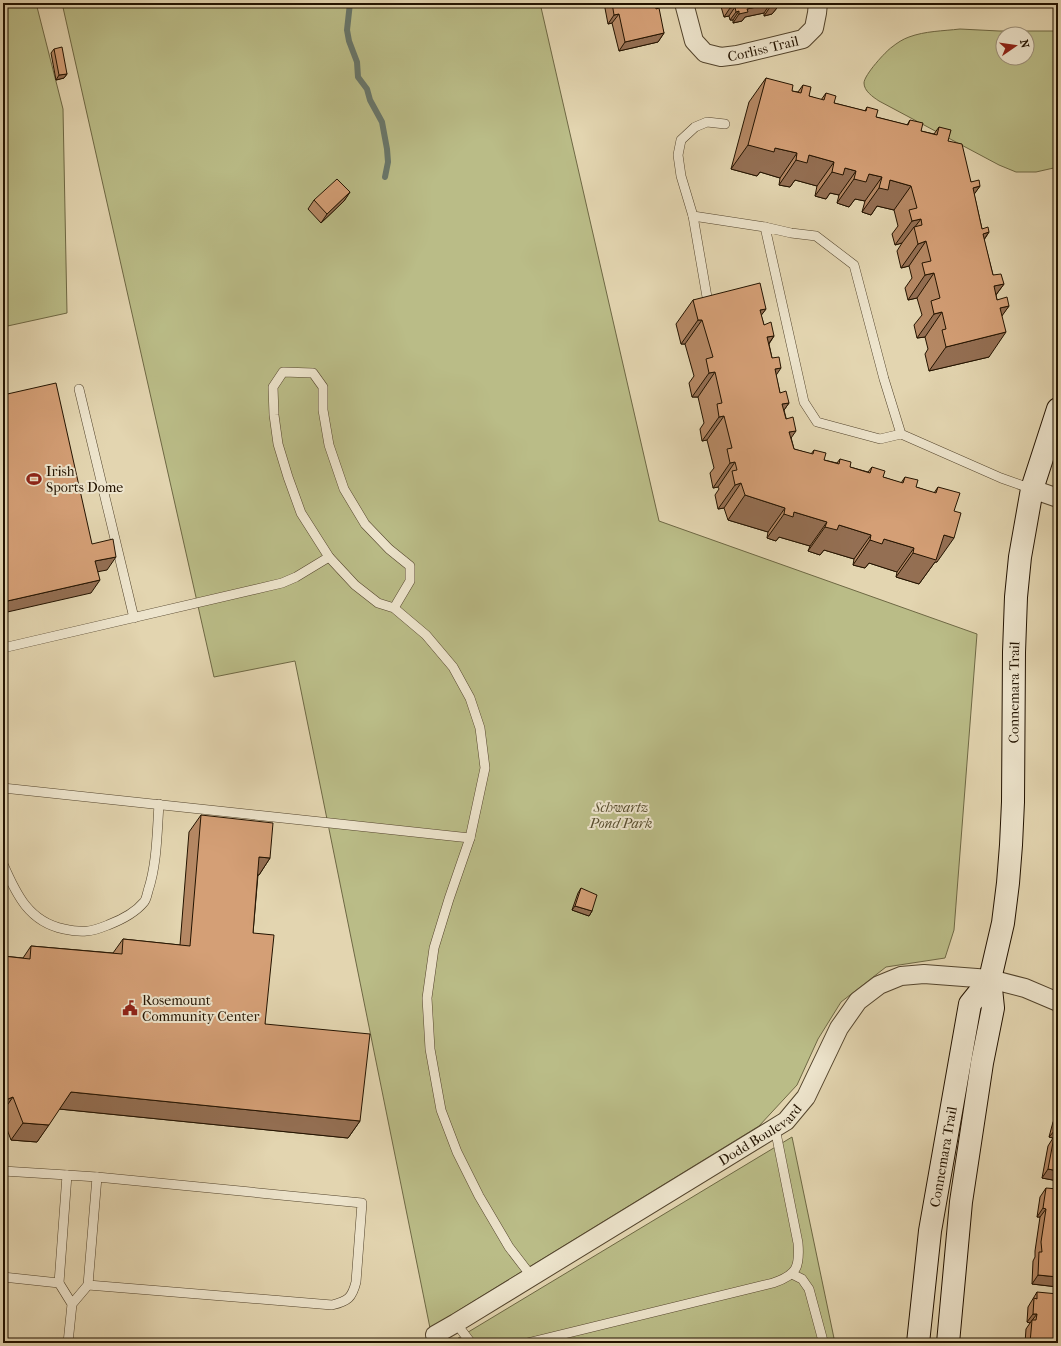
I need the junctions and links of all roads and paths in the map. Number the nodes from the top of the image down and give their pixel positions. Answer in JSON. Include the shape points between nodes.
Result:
{"nodes":[{"id":1,"x":684,"y":3,"type":"edge"},
{"id":2,"x":818,"y":3,"type":"edge"},
{"id":3,"x":725,"y":124,"type":"dead end"},
{"id":4,"x":693,"y":216,"type":"junction"},
{"id":5,"x":765,"y":227,"type":"junction"},
{"id":6,"x":707,"y":297,"type":"edge"},
{"id":7,"x":79,"y":389,"type":"dead end"},
{"id":8,"x":1058,"y":409,"type":"edge"},
{"id":9,"x":901,"y":434,"type":"junction"},
{"id":10,"x":1032,"y":489,"type":"junction"},
{"id":11,"x":1058,"y":498,"type":"edge"},
{"id":12,"x":329,"y":558,"type":"junction"},
{"id":13,"x":394,"y":608,"type":"junction"},
{"id":14,"x":134,"y":618,"type":"junction"},
{"id":15,"x":3,"y":648,"type":"edge"},
{"id":16,"x":3,"y":788,"type":"edge"},
{"id":17,"x":159,"y":804,"type":"junction"},
{"id":18,"x":470,"y":838,"type":"junction"},
{"id":19,"x":3,"y":864,"type":"edge"},
{"id":20,"x":990,"y":979,"type":"junction"},
{"id":21,"x":1058,"y":1002,"type":"edge"},
{"id":22,"x":775,"y":1128,"type":"junction"},
{"id":23,"x":3,"y":1171,"type":"edge"},
{"id":24,"x":67,"y":1175,"type":"junction"},
{"id":25,"x":98,"y":1177,"type":"junction"},
{"id":26,"x":792,"y":1274,"type":"junction"},
{"id":27,"x":3,"y":1277,"type":"edge"},
{"id":28,"x":532,"y":1277,"type":"junction"},
{"id":29,"x":59,"y":1283,"type":"junction"},
{"id":30,"x":88,"y":1285,"type":"junction"},
{"id":31,"x":72,"y":1304,"type":"junction"},
{"id":32,"x":456,"y":1324,"type":"junction"},
{"id":33,"x":435,"y":1335,"type":"dead end"},
{"id":34,"x":823,"y":1341,"type":"dead end"},
{"id":35,"x":68,"y":1343,"type":"edge"},
{"id":36,"x":471,"y":1343,"type":"edge"},
{"id":37,"x":526,"y":1343,"type":"edge"},
{"id":38,"x":918,"y":1343,"type":"edge"},
{"id":39,"x":948,"y":1343,"type":"edge"}],
"edges":[{"from":1,"to":2,"type":"street","name":"Corliss Trail","via":[[694,41],[705,53],[721,57],[803,40],[814,28]]},
{"from":3,"to":4,"type":"lane","via":[[707,122],[695,127],[681,140],[678,155],[681,176]]},
{"from":4,"to":5,"type":"lane"},
{"from":4,"to":6,"type":"lane"},
{"from":5,"to":9,"type":"lane","via":[[816,236],[854,266]]},
{"from":5,"to":9,"type":"lane","via":[[804,402],[817,422],[880,439]]},
{"from":7,"to":14,"type":"lane"},
{"from":8,"to":10,"type":"street","name":"Connemara Trail"},
{"from":9,"to":10,"type":"lane"},
{"from":10,"to":11,"type":"street"},
{"from":10,"to":20,"type":"street","name":"Connemara Trail","via":[[1016,597],[1013,802],[1008,883]]},
{"from":12,"to":13,"type":"lane","via":[[372,599]]},
{"from":12,"to":13,"type":"lane","via":[[301,513],[278,444],[273,387],[283,372],[313,373],[323,387],[323,410],[329,445],[344,489],[365,524],[389,550],[410,566],[410,582]]},
{"from":12,"to":14,"type":"lane","via":[[282,583]]},
{"from":13,"to":18,"type":"lane","via":[[426,635],[453,667],[470,698],[480,728],[485,768]]},
{"from":14,"to":15,"type":"lane"},
{"from":16,"to":17,"type":"lane"},
{"from":17,"to":18,"type":"lane"},
{"from":17,"to":19,"type":"lane","via":[[155,863],[144,902],[130,914],[97,930],[79,932],[56,927],[39,919],[25,905]]},
{"from":18,"to":28,"type":"lane","via":[[434,948],[427,998],[430,1049],[441,1110],[457,1152],[509,1247]]},
{"from":20,"to":21,"type":"street","name":"Dodd Boulevard","via":[[1025,988]]},
{"from":20,"to":22,"type":"street","name":"Dodd Boulevard","via":[[924,974],[901,976],[879,985],[854,1006],[839,1028],[806,1097],[786,1121]]},
{"from":20,"to":38,"type":"street","name":"Connemara Trail","via":[[970,1004],[930,1231]]},
{"from":20,"to":39,"type":"street","name":"Connemara Trail","via":[[993,1008],[961,1202]]},
{"from":22,"to":26,"type":"lane","via":[[798,1242],[798,1266]]},
{"from":22,"to":28,"type":"street","name":"Dodd Boulevard"},
{"from":23,"to":24,"type":"lane"},
{"from":24,"to":25,"type":"lane"},
{"from":24,"to":29,"type":"lane"},
{"from":25,"to":30,"type":"lane"},
{"from":25,"to":30,"type":"lane","via":[[362,1203],[356,1282],[353,1294],[345,1302],[332,1305]]},
{"from":26,"to":34,"type":"lane","via":[[802,1279],[809,1290]]},
{"from":26,"to":37,"type":"lane","via":[[773,1283]]},
{"from":27,"to":29,"type":"lane"},
{"from":28,"to":32,"type":"street","name":"Dodd Boulevard"},
{"from":29,"to":31,"type":"lane"},
{"from":30,"to":31,"type":"lane"},
{"from":31,"to":35,"type":"lane"},
{"from":32,"to":33,"type":"street","name":"Dodd Boulevard"},
{"from":32,"to":36,"type":"lane"}]}
